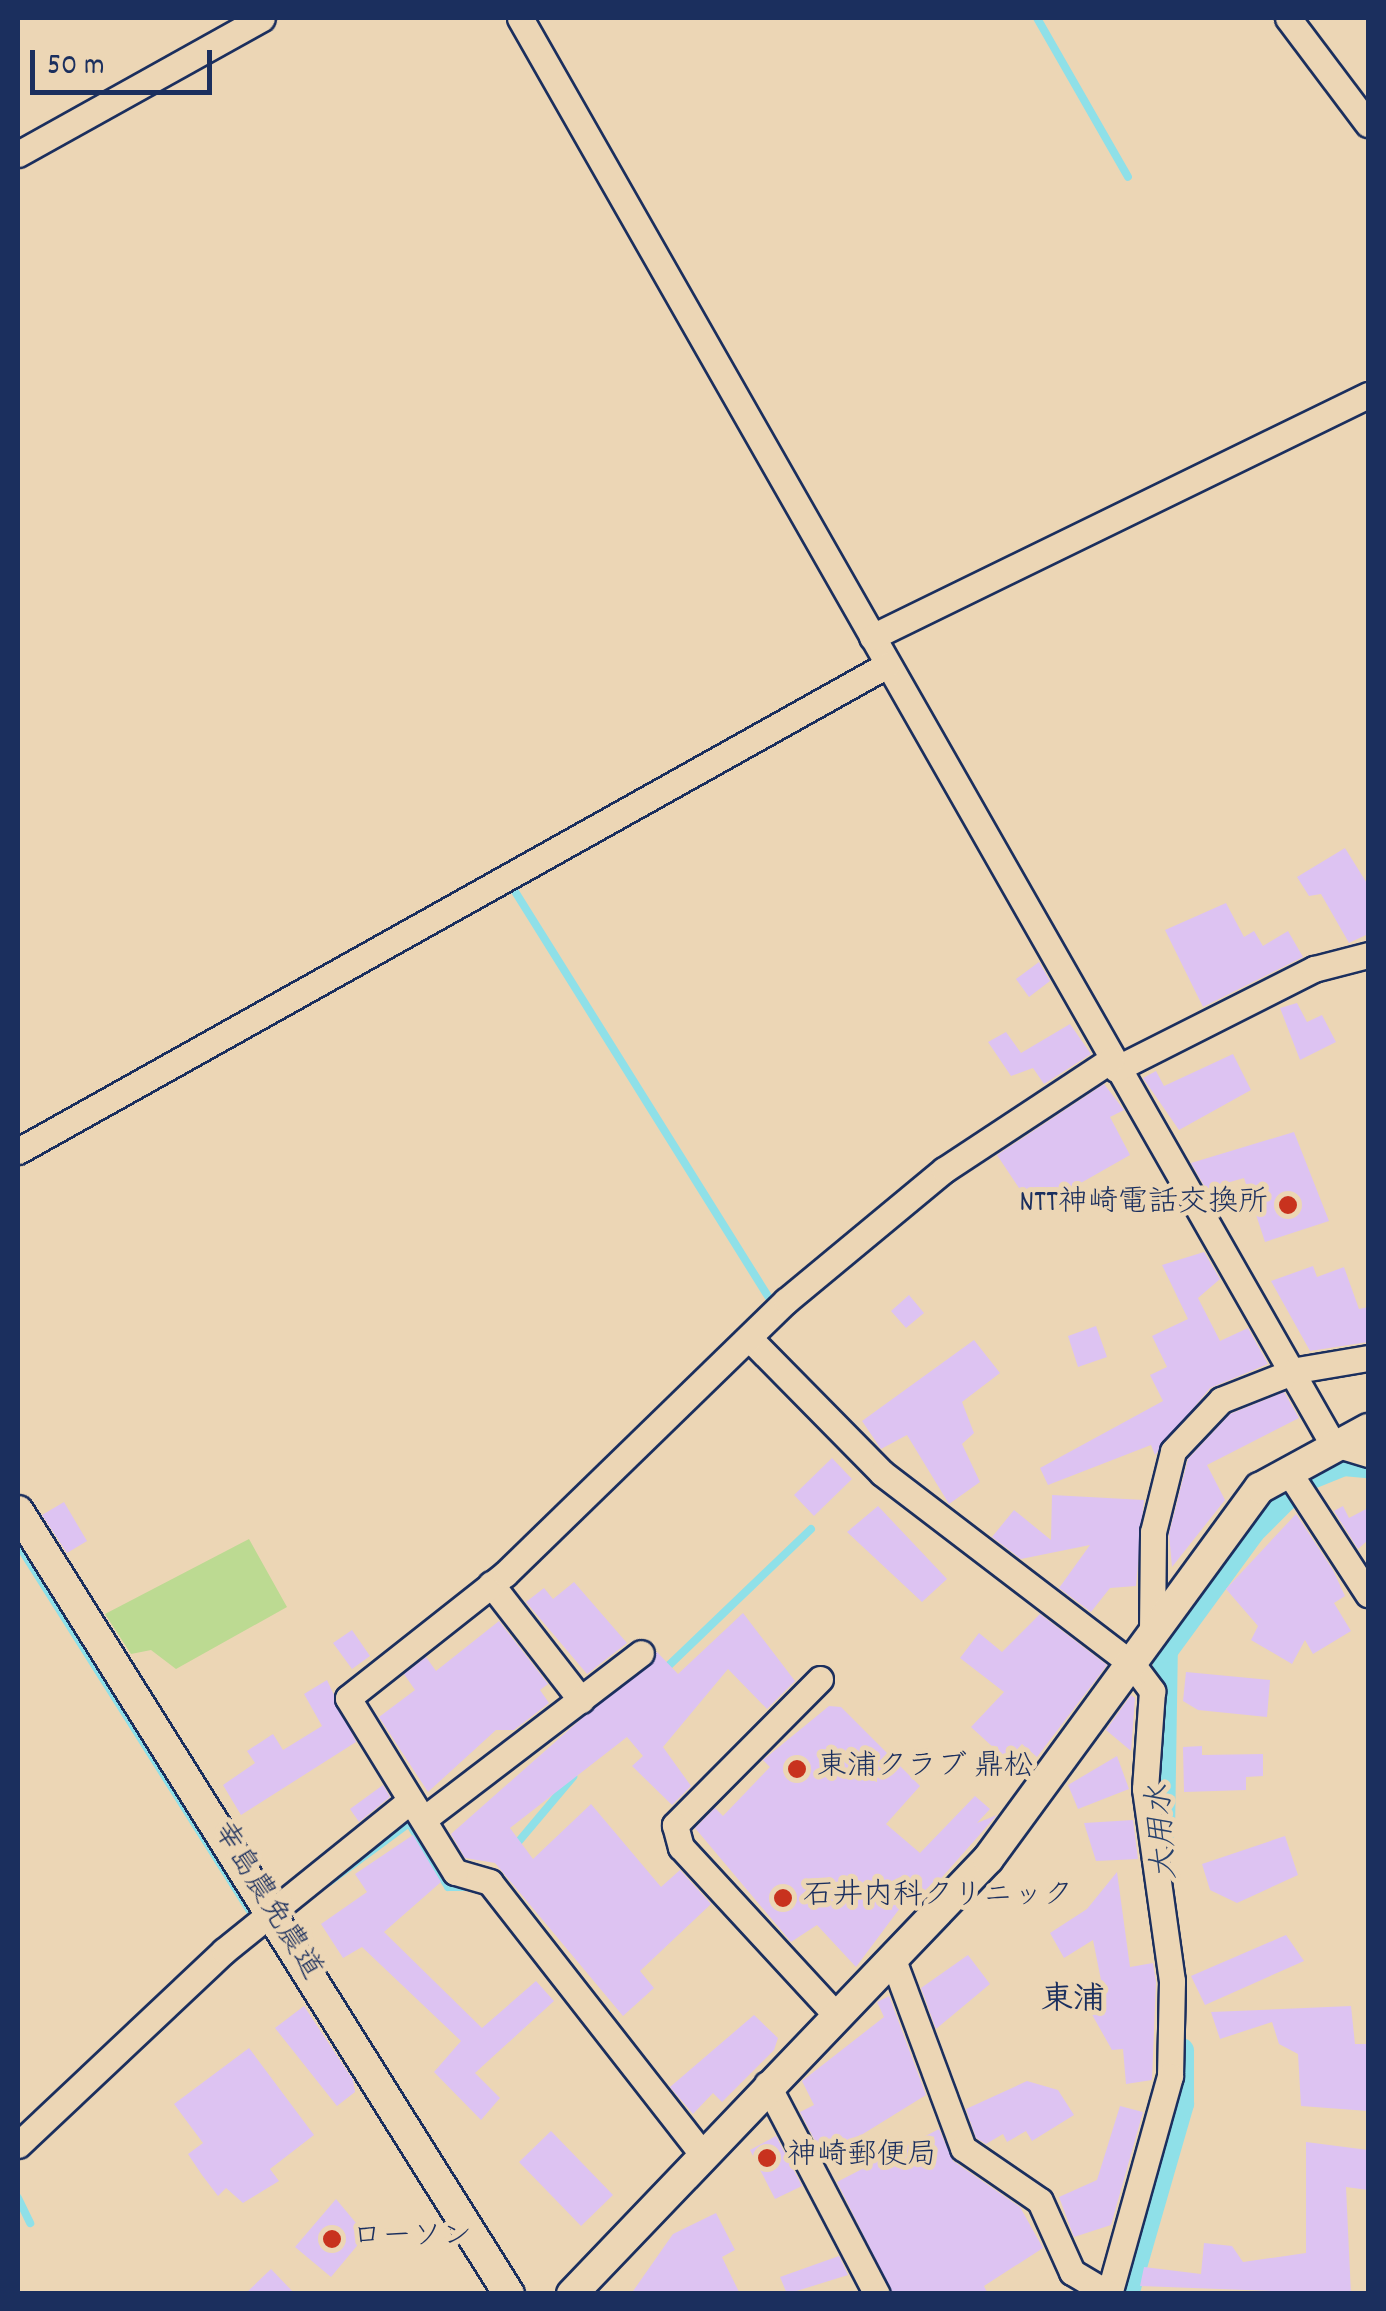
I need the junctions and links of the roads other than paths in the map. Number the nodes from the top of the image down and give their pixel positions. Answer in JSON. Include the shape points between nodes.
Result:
{"nodes":[{"id":1,"x":262,"y":18,"type":"edge"},
{"id":2,"x":1288,"y":18,"type":"edge"},
{"id":3,"x":526,"y":20,"type":"edge"},
{"id":4,"x":1368,"y":124,"type":"edge"},
{"id":5,"x":18,"y":154,"type":"edge"},
{"id":6,"x":1368,"y":395,"type":"edge"},
{"id":7,"x":872,"y":637,"type":"junction"},
{"id":8,"x":881,"y":668,"type":"junction"},
{"id":9,"x":1368,"y":954,"type":"edge"},
{"id":10,"x":1109,"y":1064,"type":"junction"},
{"id":11,"x":18,"y":1151,"type":"edge"},
{"id":12,"x":752,"y":1341,"type":"junction"},
{"id":13,"x":1368,"y":1358,"type":"edge"},
{"id":14,"x":1297,"y":1370,"type":"junction"},
{"id":15,"x":1368,"y":1430,"type":"edge"},
{"id":16,"x":1332,"y":1443,"type":"junction"},
{"id":17,"x":1368,"y":1454,"type":"edge"},
{"id":18,"x":1295,"y":1483,"type":"junction"},
{"id":19,"x":18,"y":1511,"type":"edge"},
{"id":20,"x":491,"y":1584,"type":"junction"},
{"id":21,"x":1368,"y":1594,"type":"edge"},
{"id":22,"x":1152,"y":1631,"type":"junction"},
{"id":23,"x":641,"y":1654,"type":"dead end"},
{"id":24,"x":1132,"y":1664,"type":"junction"},
{"id":25,"x":820,"y":1679,"type":"dead end"},
{"id":26,"x":580,"y":1700,"type":"junction"},
{"id":27,"x":417,"y":1810,"type":"junction"},
{"id":28,"x":272,"y":1912,"type":"junction"},
{"id":29,"x":892,"y":1958,"type":"junction"},
{"id":30,"x":833,"y":2012,"type":"junction"},
{"id":31,"x":767,"y":2084,"type":"junction"},
{"id":32,"x":18,"y":2145,"type":"edge"},
{"id":33,"x":703,"y":2155,"type":"junction"},
{"id":34,"x":509,"y":2294,"type":"edge"},
{"id":35,"x":572,"y":2294,"type":"edge"},
{"id":36,"x":877,"y":2294,"type":"edge"},
{"id":37,"x":1109,"y":2294,"type":"edge"}],
"edges":[{"from":1,"to":5,"type":"street"},
{"from":2,"to":4,"type":"street"},
{"from":3,"to":7,"type":"street"},
{"from":6,"to":7,"type":"street"},
{"from":7,"to":8,"type":"street"},
{"from":8,"to":10,"type":"street"},
{"from":8,"to":11,"type":"street"},
{"from":9,"to":10,"type":"street","via":[[1314,969]]},
{"from":10,"to":12,"type":"street","via":[[944,1170],[786,1301]]},
{"from":10,"to":14,"type":"street"},
{"from":12,"to":20,"type":"street"},
{"from":12,"to":24,"type":"street","via":[[882,1472]]},
{"from":13,"to":14,"type":"street"},
{"from":14,"to":16,"type":"street"},
{"from":14,"to":22,"type":"street","via":[[1222,1400],[1173,1451],[1153,1532]]},
{"from":15,"to":16,"type":"street"},
{"from":16,"to":17,"type":"street"},
{"from":16,"to":18,"type":"street"},
{"from":18,"to":21,"type":"street"},
{"from":18,"to":22,"type":"street","via":[[1260,1488],[1204,1552]]},
{"from":19,"to":28,"type":"street","name":"幸島農免農道"},
{"from":20,"to":26,"type":"street"},
{"from":20,"to":27,"type":"street","via":[[348,1698]]},
{"from":22,"to":24,"type":"street"},
{"from":23,"to":26,"type":"street"},
{"from":24,"to":29,"type":"street","via":[[988,1860]]},
{"from":24,"to":37,"type":"street","via":[[1152,1691],[1144,1789],[1172,1981],[1170,2076]]},
{"from":25,"to":30,"type":"street","via":[[675,1826],[680,1848]]},
{"from":26,"to":27,"type":"street"},
{"from":27,"to":28,"type":"street"},
{"from":27,"to":33,"type":"street","via":[[454,1872],[490,1882]]},
{"from":28,"to":32,"type":"street"},
{"from":28,"to":34,"type":"street","name":"幸島農免農道"},
{"from":29,"to":30,"type":"street"},
{"from":29,"to":37,"type":"street","via":[[963,2148],[1040,2201],[1072,2272]]},
{"from":30,"to":31,"type":"street"},
{"from":31,"to":33,"type":"street"},
{"from":31,"to":36,"type":"street"},
{"from":33,"to":35,"type":"street"}]}
